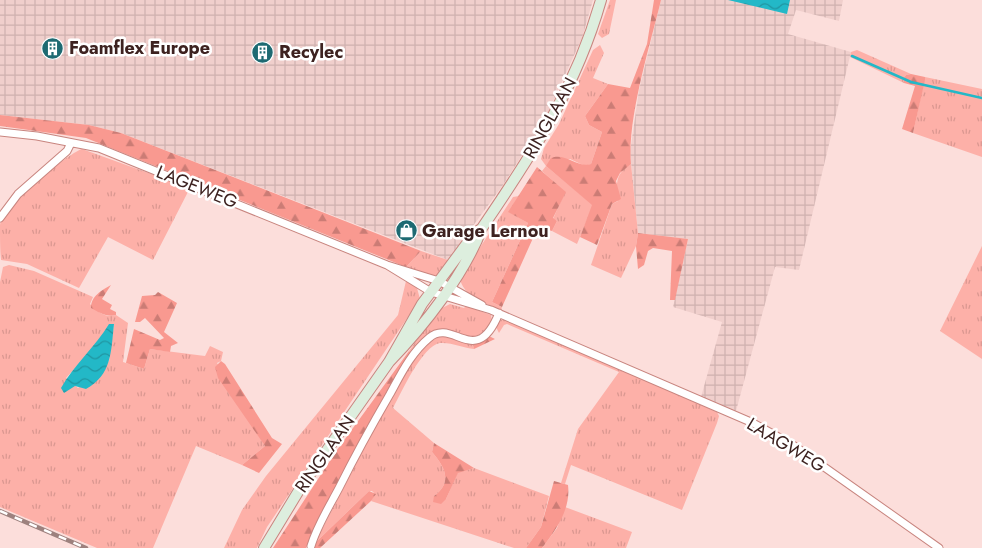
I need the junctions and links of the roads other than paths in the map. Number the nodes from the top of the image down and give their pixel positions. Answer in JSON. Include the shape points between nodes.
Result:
{"nodes":[{"id":1,"x":601,"y":0,"type":"edge"},
{"id":2,"x":0,"y":132,"type":"edge"},
{"id":3,"x":70,"y":142,"type":"junction"},
{"id":4,"x":0,"y":218,"type":"edge"},
{"id":5,"x":482,"y":228,"type":"junction"},
{"id":6,"x":388,"y":265,"type":"junction"},
{"id":7,"x":439,"y":280,"type":"junction"},
{"id":8,"x":450,"y":285,"type":"junction"},
{"id":9,"x":431,"y":292,"type":"junction"},
{"id":10,"x":443,"y":296,"type":"junction"},
{"id":11,"x":491,"y":310,"type":"junction"},
{"id":12,"x":499,"y":313,"type":"junction"},
{"id":13,"x":389,"y":362,"type":"junction"},
{"id":14,"x":620,"y":366,"type":"joint"},
{"id":15,"x":311,"y":546,"type":"dead end"},
{"id":16,"x":264,"y":548,"type":"edge"},
{"id":17,"x":939,"y":548,"type":"edge"}],
"edges":[{"from":1,"to":5,"type":"main road","name":"RINGLAAN","via":[[583,54],[555,116]]},
{"from":2,"to":3,"type":"street","name":"LAGEWEG"},
{"from":3,"to":4,"type":"street","via":[[59,160],[18,194]]},
{"from":3,"to":6,"type":"street","name":"LAGEWEG","via":[[99,148]]},
{"from":5,"to":7,"type":"main road","name":"RINGLAAN"},
{"from":5,"to":8,"type":"main road","name":"RINGLAAN","via":[[476,245]]},
{"from":6,"to":7,"type":"street","name":"LAGEWEG"},
{"from":6,"to":9,"type":"street","name":"LAGEWEG"},
{"from":7,"to":8,"type":"street","name":"LAGEWEG"},
{"from":7,"to":9,"type":"main road","name":"RINGLAAN"},
{"from":8,"to":10,"type":"main road","name":"RINGLAAN"},
{"from":8,"to":11,"type":"street","name":"LAGEWEG"},
{"from":9,"to":10,"type":"street","name":"LAGEWEG"},
{"from":9,"to":13,"type":"main road","name":"RINGLAAN"},
{"from":10,"to":11,"type":"street","name":"LAGEWEG"},
{"from":10,"to":13,"type":"main road","name":"RINGLAAN"},
{"from":11,"to":12,"type":"street","name":"LAGEWEG"},
{"from":12,"to":14,"type":"street","name":"LAGEWEG"},
{"from":12,"to":15,"type":"street","via":[[484,338],[473,341],[438,332],[418,348],[361,445]]},
{"from":13,"to":16,"type":"main road","name":"RINGLAAN","via":[[301,487]]},
{"from":14,"to":17,"type":"street","name":"LAAGWEG","via":[[775,435]]}]}
